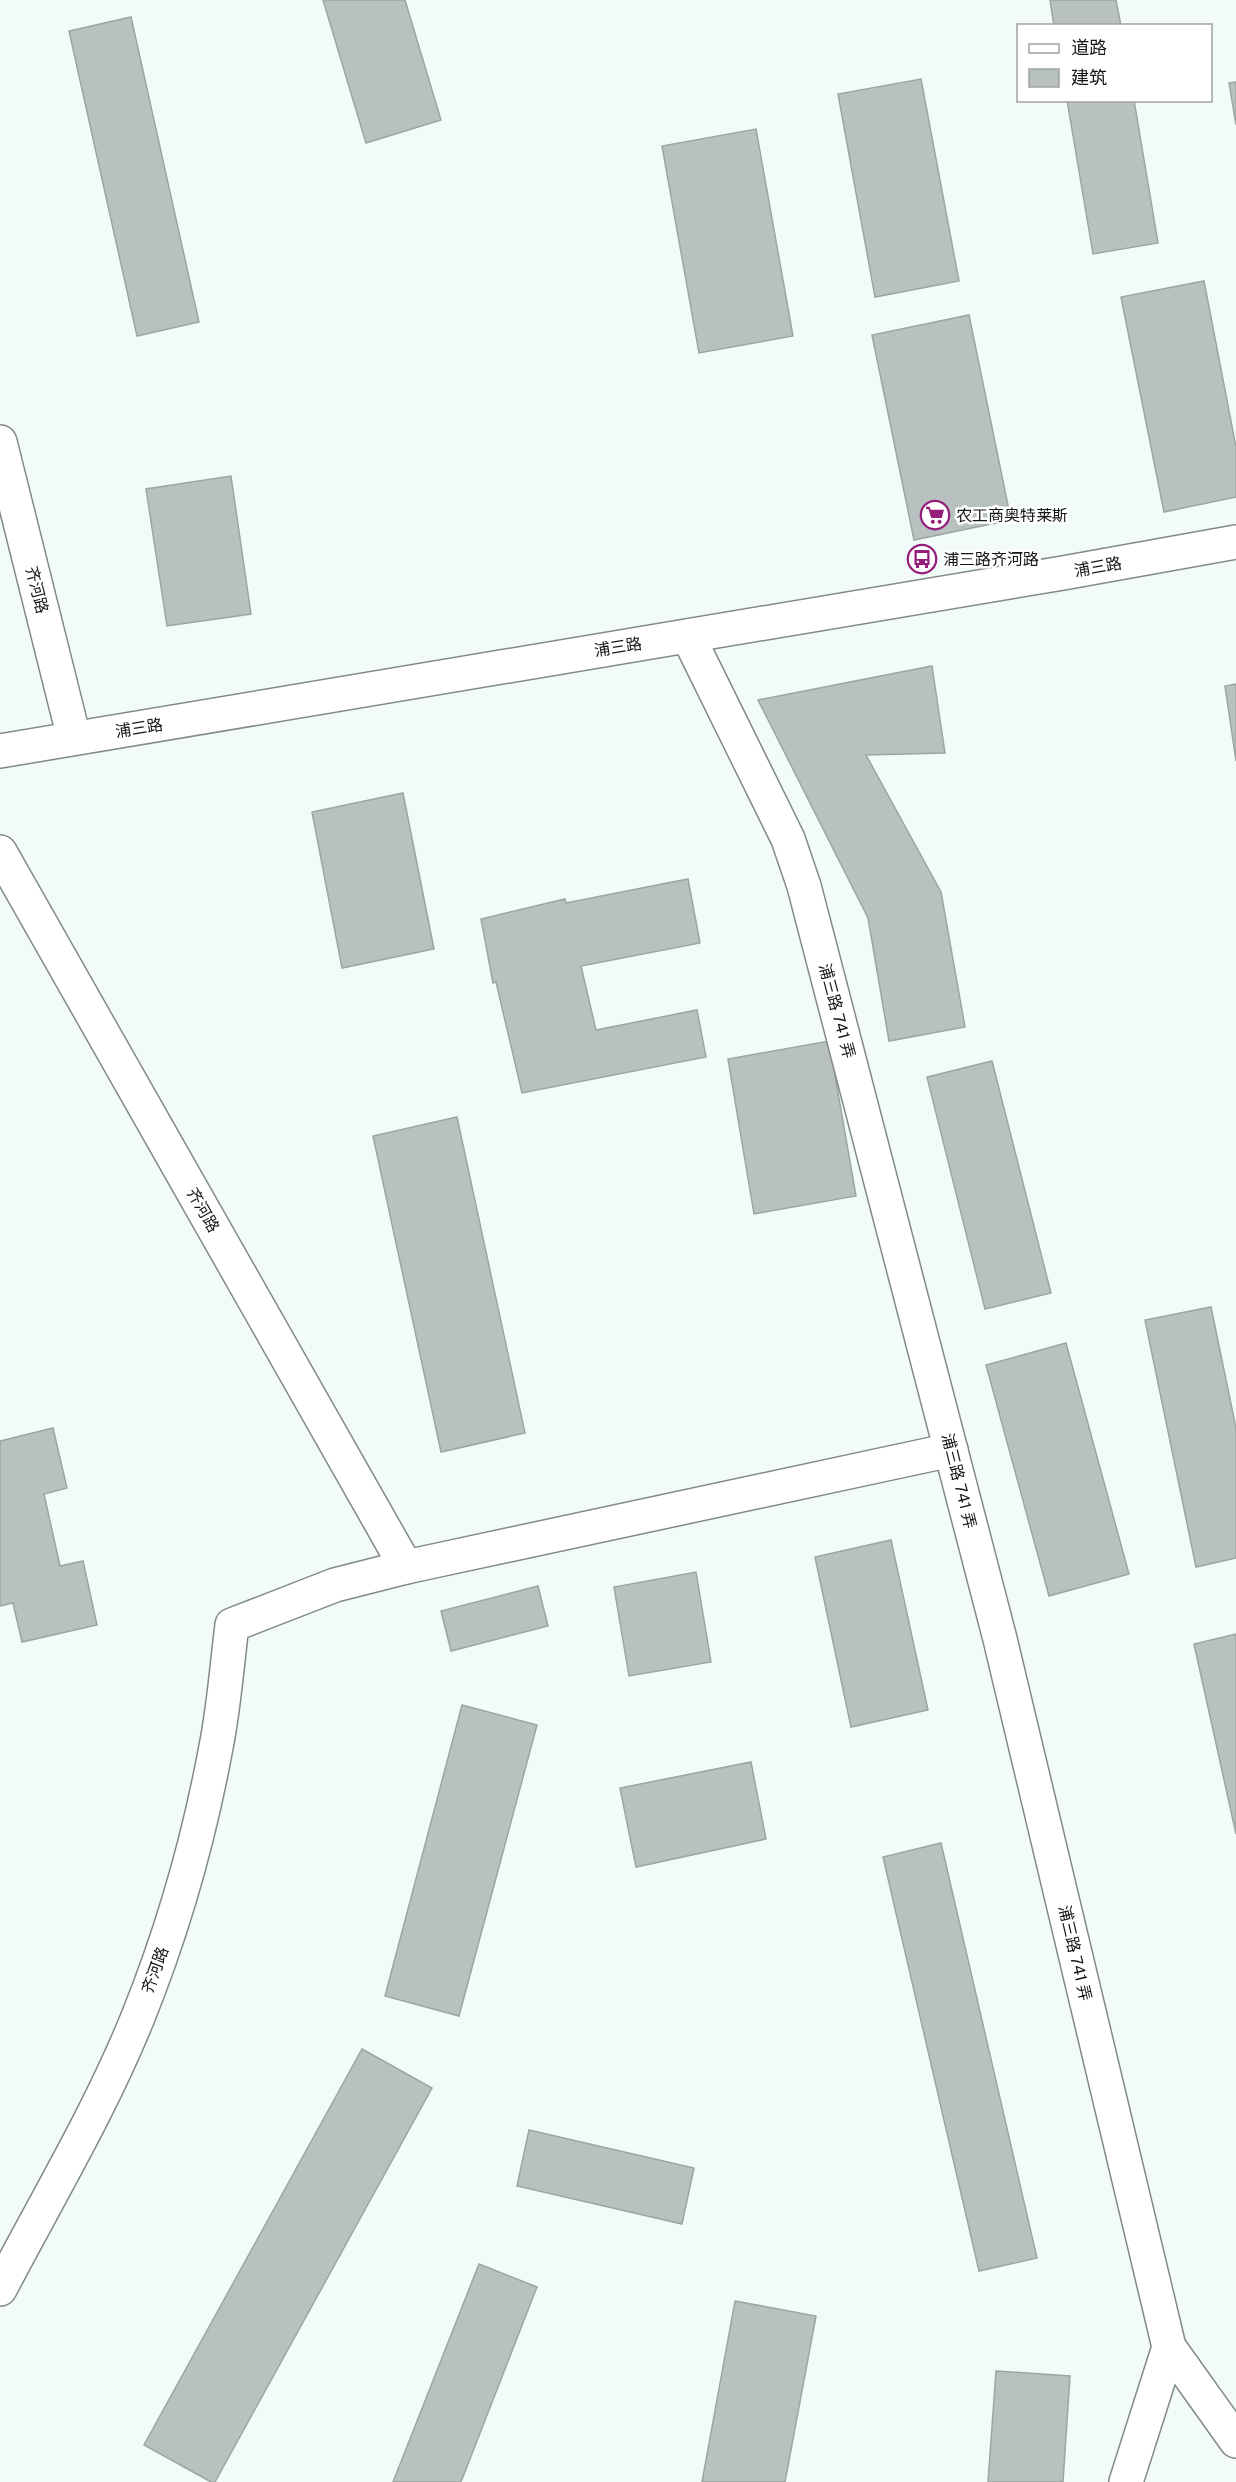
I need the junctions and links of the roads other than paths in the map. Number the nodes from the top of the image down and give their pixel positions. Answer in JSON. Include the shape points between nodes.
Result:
{"nodes":[{"id":1,"x":0,"y":442,"type":"edge"},
{"id":2,"x":1236,"y":542,"type":"edge"},
{"id":3,"x":688,"y":636,"type":"junction"},
{"id":4,"x":74,"y":738,"type":"junction"},
{"id":5,"x":0,"y":750,"type":"edge"},
{"id":6,"x":0,"y":852,"type":"edge"},
{"id":7,"x":951,"y":1450,"type":"junction"},
{"id":8,"x":406,"y":1567,"type":"junction"},
{"id":9,"x":0,"y":2289,"type":"edge"},
{"id":10,"x":1168,"y":2347,"type":"junction"},
{"id":11,"x":1236,"y":2441,"type":"edge"},
{"id":12,"x":1126,"y":2482,"type":"edge"}],
"edges":[{"from":1,"to":4,"type":"street","name":"齐河路"},
{"from":2,"to":3,"type":"street","name":"浦三路"},
{"from":3,"to":4,"type":"street","name":"浦三路"},
{"from":3,"to":7,"type":"street","name":"浦三路 741 弄","via":[[797,861]]},
{"from":4,"to":5,"type":"street","name":"浦三路"},
{"from":6,"to":8,"type":"street","name":"齐河路"},
{"from":7,"to":8,"type":"street"},
{"from":7,"to":10,"type":"street","name":"浦三路 741 弄"},
{"from":8,"to":9,"type":"street","name":"齐河路","via":[[335,1585],[232,1625],[217,1745],[194,1851],[165,1945],[105,2090]]},
{"from":10,"to":11,"type":"street"},
{"from":10,"to":12,"type":"street"}]}
